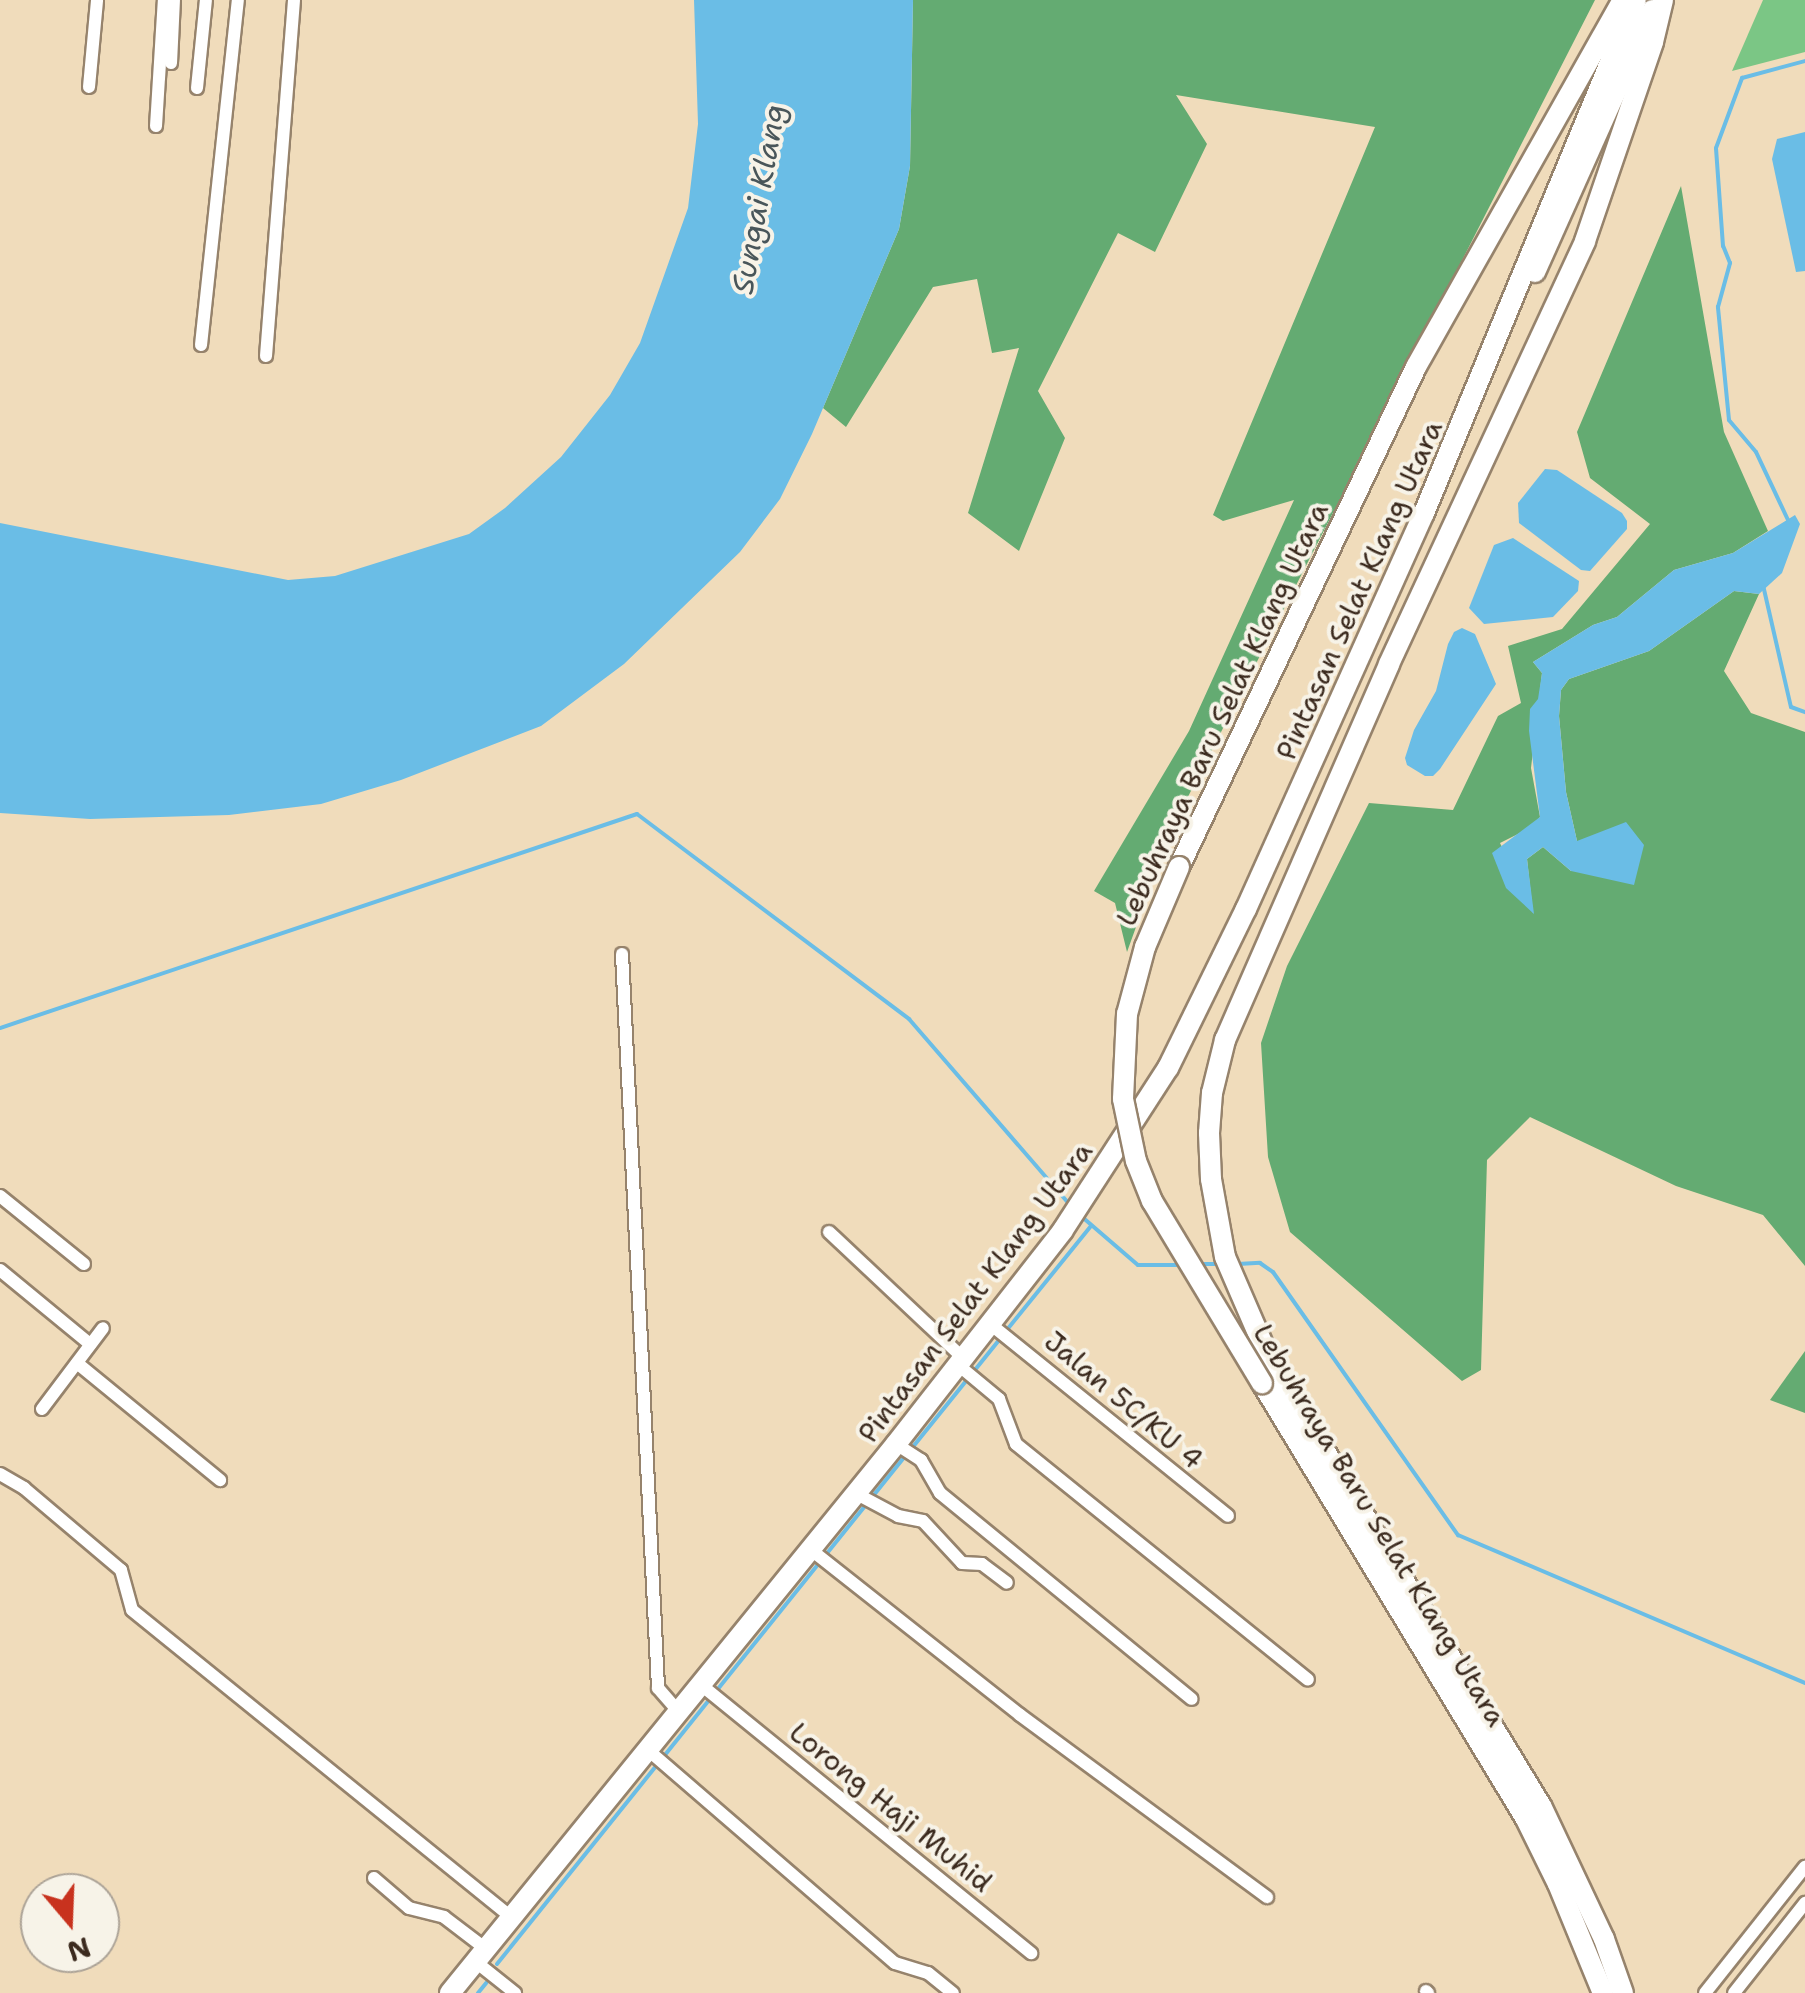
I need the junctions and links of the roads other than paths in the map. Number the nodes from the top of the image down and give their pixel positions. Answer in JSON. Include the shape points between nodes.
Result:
{"nodes":[{"id":1,"x":97,"y":0,"type":"edge"},
{"id":2,"x":164,"y":0,"type":"edge"},
{"id":3,"x":174,"y":0,"type":"edge"},
{"id":4,"x":206,"y":0,"type":"edge"},
{"id":5,"x":238,"y":0,"type":"edge"},
{"id":6,"x":294,"y":0,"type":"edge"},
{"id":7,"x":1622,"y":0,"type":"edge"},
{"id":8,"x":1636,"y":0,"type":"edge"},
{"id":9,"x":1660,"y":0,"type":"edge"},
{"id":10,"x":171,"y":63,"type":"dead end"},
{"id":11,"x":89,"y":87,"type":"dead end"},
{"id":12,"x":197,"y":88,"type":"dead end"},
{"id":13,"x":156,"y":126,"type":"dead end"},
{"id":14,"x":200,"y":345,"type":"dead end"},
{"id":15,"x":266,"y":356,"type":"dead end"},
{"id":16,"x":1483,"y":376,"type":"junction"},
{"id":17,"x":622,"y":954,"type":"dead end"},
{"id":18,"x":0,"y":1196,"type":"edge"},
{"id":19,"x":829,"y":1232,"type":"dead end"},
{"id":20,"x":84,"y":1264,"type":"dead end"},
{"id":21,"x":0,"y":1270,"type":"edge"},
{"id":22,"x":989,"y":1323,"type":"junction"},
{"id":23,"x":103,"y":1328,"type":"dead end"},
{"id":24,"x":90,"y":1344,"type":"junction"},
{"id":25,"x":77,"y":1363,"type":"junction"},
{"id":26,"x":961,"y":1364,"type":"junction"},
{"id":27,"x":42,"y":1409,"type":"dead end"},
{"id":28,"x":899,"y":1446,"type":"junction"},
{"id":29,"x":0,"y":1474,"type":"edge"},
{"id":30,"x":220,"y":1480,"type":"dead end"},
{"id":31,"x":860,"y":1496,"type":"junction"},
{"id":32,"x":1228,"y":1516,"type":"dead end"},
{"id":33,"x":819,"y":1555,"type":"junction"},
{"id":34,"x":1006,"y":1583,"type":"dead end"},
{"id":35,"x":1308,"y":1680,"type":"dead end"},
{"id":36,"x":703,"y":1686,"type":"junction"},
{"id":37,"x":1192,"y":1698,"type":"dead end"},
{"id":38,"x":679,"y":1712,"type":"junction"},
{"id":39,"x":651,"y":1753,"type":"junction"},
{"id":40,"x":1805,"y":1867,"type":"edge"},
{"id":41,"x":374,"y":1878,"type":"dead end"},
{"id":42,"x":1267,"y":1897,"type":"dead end"},
{"id":43,"x":1805,"y":1903,"type":"edge"},
{"id":44,"x":511,"y":1917,"type":"junction"},
{"id":45,"x":1031,"y":1953,"type":"dead end"},
{"id":46,"x":481,"y":1956,"type":"junction"},
{"id":47,"x":450,"y":1993,"type":"edge"},
{"id":48,"x":515,"y":1993,"type":"edge"},
{"id":49,"x":953,"y":1993,"type":"edge"},
{"id":50,"x":1603,"y":1993,"type":"edge"},
{"id":51,"x":1623,"y":1993,"type":"edge"},
{"id":52,"x":1705,"y":1993,"type":"edge"},
{"id":53,"x":1734,"y":1993,"type":"edge"}],
"edges":[{"from":1,"to":11,"type":"street"},
{"from":2,"to":13,"type":"street"},
{"from":3,"to":10,"type":"street"},
{"from":4,"to":12,"type":"street"},
{"from":5,"to":14,"type":"street"},
{"from":6,"to":15,"type":"street"},
{"from":7,"to":50,"type":"highway","name":"Lebuhraya Baru Selat Klang Utara","bridge":true,"via":[[1416,368],[1179,867],[1144,948],[1127,1014],[1123,1099],[1152,1201],[1526,1819]]},
{"from":8,"to":16,"type":"highway"},
{"from":9,"to":16,"type":"highway","name":"Lebuhraya Baru Selat Klang Utara"},
{"from":9,"to":51,"type":"highway","name":"Lebuhraya Baru Selat Klang Utara","via":[[1585,241],[1389,664],[1226,1040],[1209,1133],[1225,1257],[1270,1361],[1541,1806]]},
{"from":16,"to":22,"type":"highway","name":"Pintasan Selat Klang Utara","via":[[1168,1068],[1089,1193]]},
{"from":17,"to":38,"type":"street","via":[[658,1688]]},
{"from":18,"to":20,"type":"street"},
{"from":19,"to":26,"type":"street"},
{"from":21,"to":24,"type":"street"},
{"from":22,"to":26,"type":"highway","name":"Pintasan Selat Klang Utara"},
{"from":22,"to":32,"type":"street","name":"Jalan 5C/KU 4"},
{"from":23,"to":24,"type":"street"},
{"from":24,"to":25,"type":"street"},
{"from":25,"to":27,"type":"street"},
{"from":25,"to":30,"type":"street"},
{"from":26,"to":28,"type":"highway","name":"Pintasan Selat Klang Utara"},
{"from":26,"to":35,"type":"street","via":[[998,1398],[1016,1444]]},
{"from":28,"to":31,"type":"highway","name":"Pintasan Selat Klang Utara"},
{"from":28,"to":37,"type":"street","via":[[916,1456],[940,1492]]},
{"from":29,"to":44,"type":"street","via":[[121,1570],[132,1610]]},
{"from":31,"to":33,"type":"highway","name":"Pintasan Selat Klang Utara"},
{"from":31,"to":34,"type":"street","via":[[923,1521],[962,1563],[982,1564]]},
{"from":33,"to":36,"type":"highway","name":"Pintasan Selat Klang Utara"},
{"from":33,"to":42,"type":"street","via":[[1020,1715]]},
{"from":36,"to":38,"type":"highway","name":"Pintasan Selat Klang Utara"},
{"from":36,"to":45,"type":"street","name":"Lorong Haji Muhid"},
{"from":38,"to":39,"type":"highway","name":"Pintasan Selat Klang Utara"},
{"from":39,"to":44,"type":"highway","name":"Pintasan Selat Klang Utara"},
{"from":39,"to":49,"type":"street","via":[[895,1963],[928,1973]]},
{"from":40,"to":52,"type":"street"},
{"from":41,"to":46,"type":"street","via":[[409,1908],[444,1917]]},
{"from":43,"to":53,"type":"street"},
{"from":44,"to":46,"type":"highway","name":"Pintasan Selat Klang Utara"},
{"from":46,"to":47,"type":"highway","name":"Pintasan Selat Klang Utara"},
{"from":46,"to":48,"type":"street"}]}
